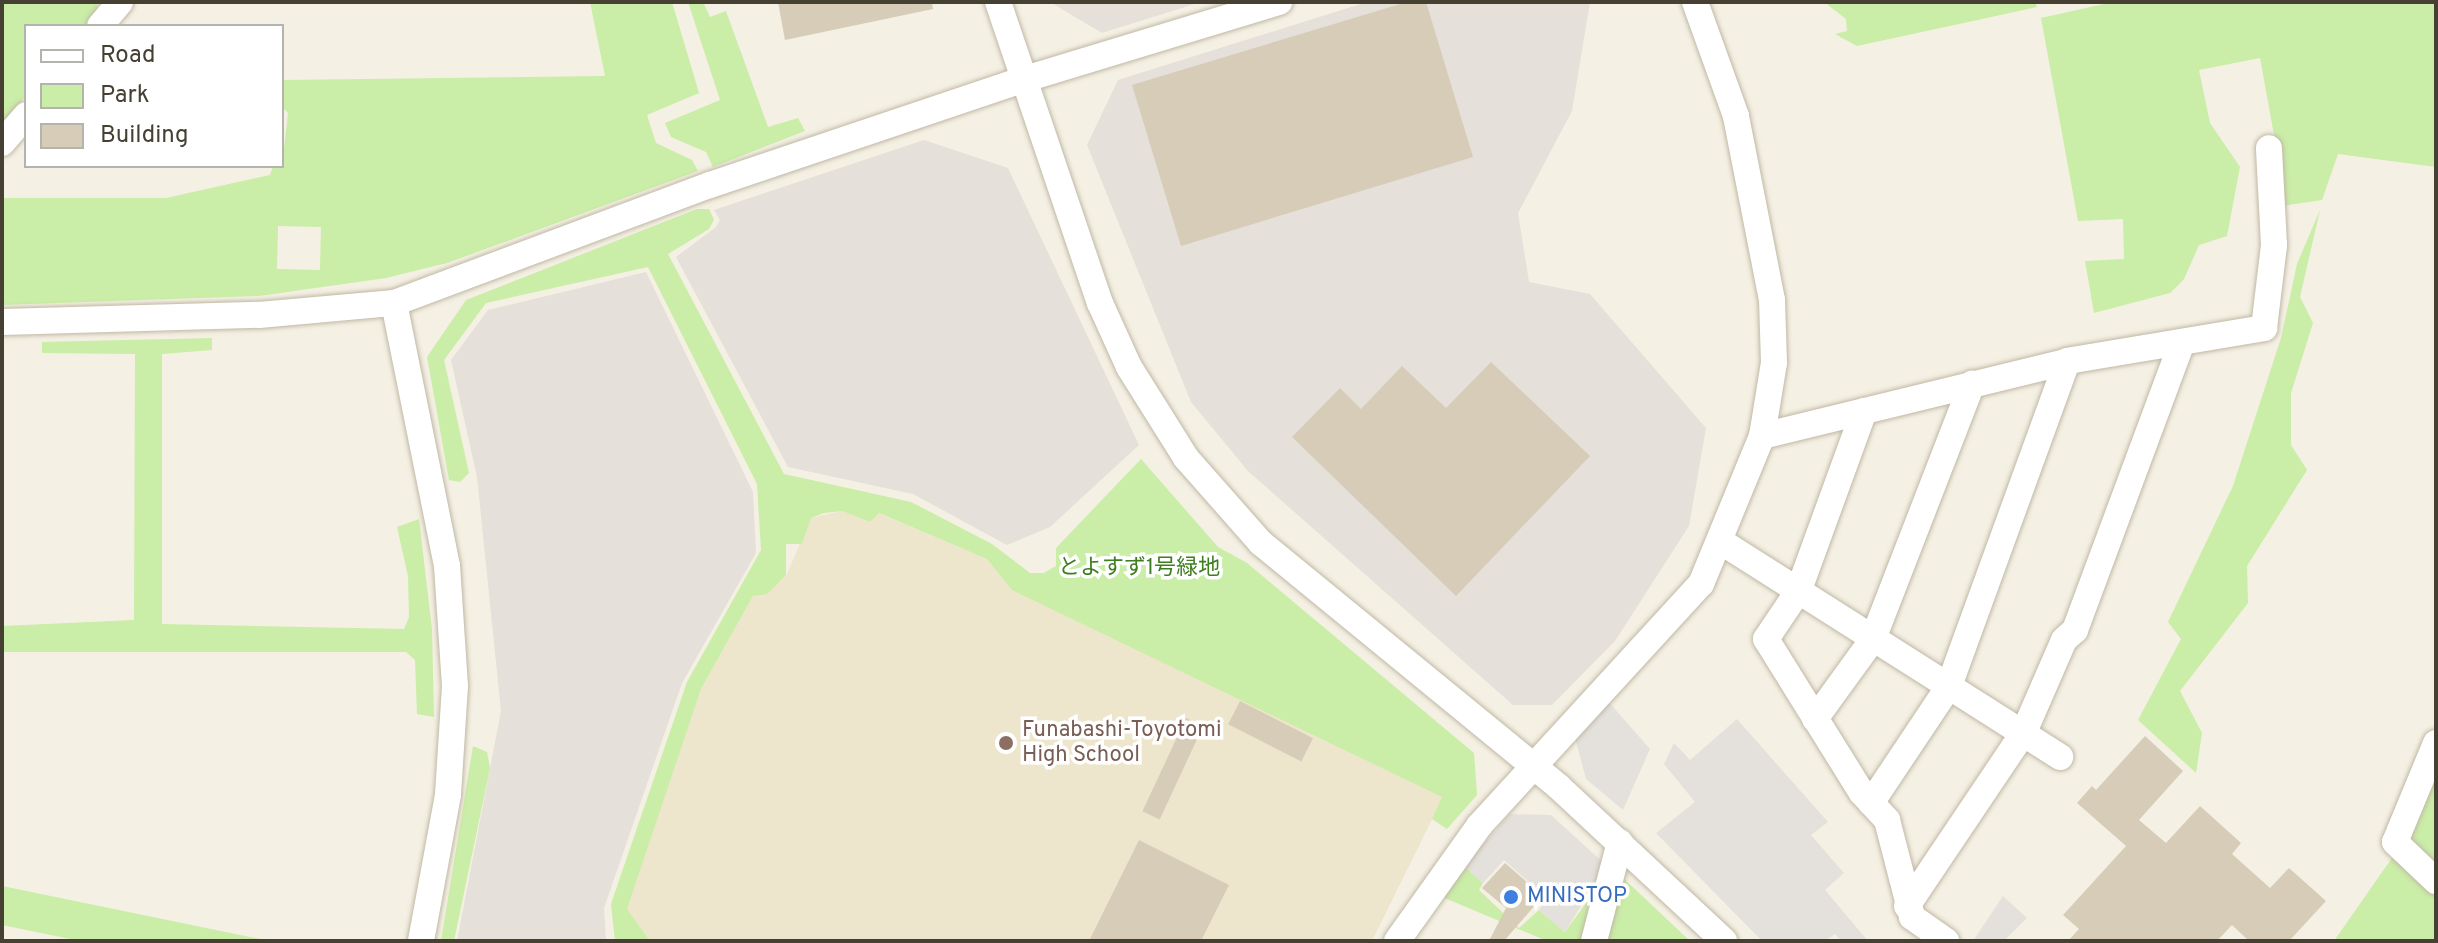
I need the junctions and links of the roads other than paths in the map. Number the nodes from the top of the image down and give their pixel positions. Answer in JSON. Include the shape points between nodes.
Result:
{"nodes":[{"id":1,"x":120,"y":2,"type":"edge"},
{"id":2,"x":998,"y":2,"type":"edge"},
{"id":3,"x":1279,"y":2,"type":"edge"},
{"id":4,"x":1695,"y":2,"type":"edge"},
{"id":5,"x":102,"y":24,"type":"edge"},
{"id":6,"x":1022,"y":80,"type":"junction"},
{"id":7,"x":24,"y":117,"type":"edge"},
{"id":8,"x":2,"y":143,"type":"edge"},
{"id":9,"x":2269,"y":148,"type":"dead end"},
{"id":10,"x":394,"y":303,"type":"junction"},
{"id":11,"x":2,"y":322,"type":"edge"},
{"id":12,"x":2182,"y":342,"type":"junction"},
{"id":13,"x":2067,"y":361,"type":"junction"},
{"id":14,"x":1972,"y":384,"type":"junction"},
{"id":15,"x":1864,"y":411,"type":"junction"},
{"id":16,"x":1762,"y":436,"type":"junction"},
{"id":17,"x":1720,"y":541,"type":"junction"},
{"id":18,"x":1799,"y":590,"type":"junction"},
{"id":19,"x":1873,"y":639,"type":"junction"},
{"id":20,"x":1949,"y":686,"type":"junction"},
{"id":21,"x":1815,"y":719,"type":"junction"},
{"id":22,"x":2024,"y":732,"type":"junction"},
{"id":23,"x":2436,"y":743,"type":"edge"},
{"id":24,"x":2060,"y":757,"type":"dead end"},
{"id":25,"x":1533,"y":766,"type":"junction"},
{"id":26,"x":1871,"y":803,"type":"junction"},
{"id":27,"x":1620,"y":842,"type":"junction"},
{"id":28,"x":2436,"y":881,"type":"edge"},
{"id":29,"x":1907,"y":906,"type":"junction"},
{"id":30,"x":421,"y":941,"type":"edge"},
{"id":31,"x":1397,"y":941,"type":"edge"},
{"id":32,"x":1594,"y":941,"type":"edge"},
{"id":33,"x":1724,"y":941,"type":"edge"},
{"id":34,"x":1946,"y":941,"type":"edge"}],
"edges":[{"from":1,"to":5,"type":"street"},
{"from":2,"to":6,"type":"street"},
{"from":3,"to":6,"type":"street"},
{"from":4,"to":16,"type":"street","via":[[1750,169],[1772,300],[1774,363]]},
{"from":6,"to":10,"type":"street","via":[[710,185]]},
{"from":6,"to":25,"type":"street","via":[[1115,339],[1186,458],[1261,543]]},
{"from":7,"to":8,"type":"street"},
{"from":9,"to":12,"type":"street","via":[[2274,245],[2264,328]]},
{"from":10,"to":11,"type":"street","via":[[259,315]]},
{"from":10,"to":30,"type":"street","via":[[447,566],[453,658],[448,795]]},
{"from":12,"to":13,"type":"street"},
{"from":12,"to":22,"type":"street","via":[[2075,630],[2064,640]]},
{"from":13,"to":14,"type":"street"},
{"from":13,"to":20,"type":"street"},
{"from":14,"to":15,"type":"street"},
{"from":14,"to":19,"type":"street"},
{"from":15,"to":16,"type":"street"},
{"from":15,"to":18,"type":"street"},
{"from":16,"to":17,"type":"street"},
{"from":17,"to":18,"type":"street"},
{"from":17,"to":25,"type":"street","via":[[1701,584]]},
{"from":18,"to":19,"type":"street"},
{"from":18,"to":21,"type":"street","via":[[1766,639]]},
{"from":19,"to":20,"type":"street"},
{"from":19,"to":21,"type":"street"},
{"from":20,"to":22,"type":"street"},
{"from":20,"to":26,"type":"street"},
{"from":21,"to":26,"type":"street"},
{"from":22,"to":24,"type":"street"},
{"from":22,"to":29,"type":"street"},
{"from":23,"to":28,"type":"street","via":[[2395,842]]},
{"from":25,"to":27,"type":"street"},
{"from":25,"to":31,"type":"street","via":[[1450,860]]},
{"from":26,"to":29,"type":"street","via":[[1887,820]]},
{"from":27,"to":32,"type":"street"},
{"from":27,"to":33,"type":"street"},
{"from":29,"to":34,"type":"street","via":[[1912,917]]}]}
